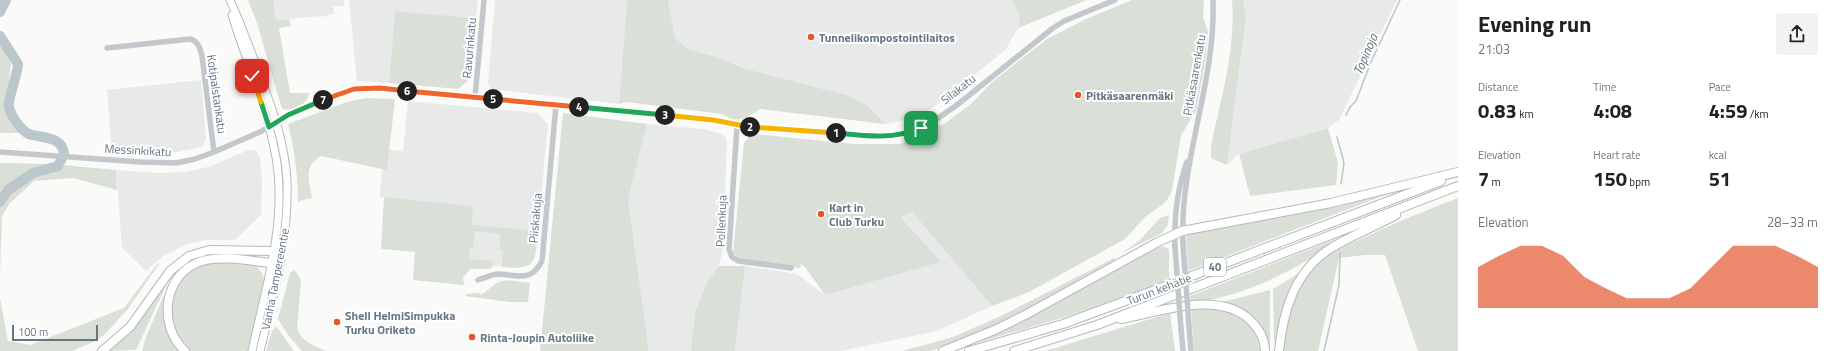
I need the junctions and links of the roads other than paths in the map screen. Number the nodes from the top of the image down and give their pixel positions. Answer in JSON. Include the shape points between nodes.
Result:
{"nodes":[{"id":1,"x":229,"y":0,"type":"edge"},
{"id":2,"x":484,"y":0,"type":"edge"},
{"id":3,"x":1115,"y":0,"type":"edge"},
{"id":4,"x":1213,"y":0,"type":"edge"},
{"id":5,"x":108,"y":48,"type":"dead end"},
{"id":6,"x":475,"y":97,"type":"junction"},
{"id":7,"x":556,"y":105,"type":"junction"},
{"id":8,"x":276,"y":122,"type":"junction"},
{"id":9,"x":738,"y":126,"type":"junction"},
{"id":10,"x":269,"y":127,"type":"junction"},
{"id":11,"x":0,"y":152,"type":"edge"},
{"id":12,"x":214,"y":152,"type":"junction"},
{"id":13,"x":1190,"y":154,"type":"junction"},
{"id":14,"x":1458,"y":173,"type":"edge"},
{"id":15,"x":1458,"y":186,"type":"edge"},
{"id":16,"x":1424,"y":199,"type":"junction"},
{"id":17,"x":1182,"y":231,"type":"junction"},
{"id":18,"x":1174,"y":234,"type":"junction"},
{"id":19,"x":274,"y":252,"type":"junction"},
{"id":20,"x":281,"y":258,"type":"junction"},
{"id":21,"x":272,"y":264,"type":"junction"},
{"id":22,"x":791,"y":268,"type":"dead end"},
{"id":23,"x":478,"y":280,"type":"dead end"},
{"id":24,"x":1097,"y":325,"type":"junction"},
{"id":25,"x":102,"y":351,"type":"edge"},
{"id":26,"x":184,"y":351,"type":"edge"},
{"id":27,"x":252,"y":351,"type":"edge"},
{"id":28,"x":260,"y":351,"type":"edge"},
{"id":29,"x":943,"y":351,"type":"edge"},
{"id":30,"x":969,"y":351,"type":"edge"},
{"id":31,"x":1014,"y":351,"type":"edge"},
{"id":32,"x":1183,"y":351,"type":"edge"},
{"id":33,"x":1191,"y":351,"type":"edge"},
{"id":34,"x":1266,"y":351,"type":"edge"},
{"id":35,"x":1279,"y":351,"type":"edge"}],
"edges":[{"from":1,"to":8,"type":"main road","name":"Vanha Tampereentie","via":[[262,79]]},
{"from":1,"to":10,"type":"main road","name":"Vanha Tampereentie"},
{"from":2,"to":6,"type":"street","name":"Ravurinkatu"},
{"from":3,"to":9,"type":"street","name":"Silakatu","via":[[1052,28],[957,105],[914,131],[881,137]]},
{"from":4,"to":13,"type":"street","name":"Pitkäsaarenkatu","via":[[1210,62]]},
{"from":5,"to":12,"type":"street","name":"Kotipalstankatu","via":[[194,40],[202,56]]},
{"from":6,"to":7,"type":"street","name":"Silakatu"},
{"from":6,"to":8,"type":"street","name":"Silakatu","via":[[380,88],[354,89]]},
{"from":7,"to":9,"type":"street","name":"Silakatu","via":[[713,120]]},
{"from":7,"to":23,"type":"street","name":"Piiskakuja","via":[[542,261],[532,274],[522,277],[496,274]]},
{"from":8,"to":10,"type":"street","name":"Silakatu"},
{"from":8,"to":20,"type":"main road","name":"Vanha Tampereentie","via":[[287,181]]},
{"from":9,"to":22,"type":"street","name":"Pollenkuja","via":[[729,249],[732,257],[739,261]]},
{"from":10,"to":12,"type":"street","name":"Messinkikatu"},
{"from":10,"to":19,"type":"main road","name":"Vanha Tampereentie","via":[[279,183]]},
{"from":11,"to":12,"type":"street","name":"Messinkikatu","via":[[167,163],[195,159]]},
{"from":13,"to":17,"type":"street","name":"Pitkäsaarenkatu"},
{"from":13,"to":18,"type":"street","name":"Pitkäsaarenkatu","via":[[1178,195]]},
{"from":14,"to":17,"type":"highway","via":[[1331,203]]},
{"from":14,"to":30,"type":"highway","name":"Turun kehätie","number":"40","via":[[1147,294],[1063,324]]},
{"from":15,"to":16,"type":"highway","name":"Turun kehätie","number":"40"},
{"from":16,"to":24,"type":"highway","name":"Turun kehätie","number":"40"},
{"from":16,"to":35,"type":"highway","via":[[1341,243],[1317,259],[1299,281],[1289,300],[1283,319]]},
{"from":17,"to":18,"type":"highway"},
{"from":17,"to":33,"type":"street","name":"Pitkäsaarenkatu","bridge":true},
{"from":18,"to":29,"type":"highway","via":[[1021,317]]},
{"from":18,"to":32,"type":"street","name":"Pitkäsaarenkatu","bridge":true},
{"from":19,"to":20,"type":"main road"},
{"from":19,"to":21,"type":"main road","name":"Vanha Tampereentie"},
{"from":19,"to":25,"type":"highway","via":[[210,250],[189,256],[170,271],[130,327]]},
{"from":20,"to":21,"type":"main road"},
{"from":20,"to":28,"type":"main road","name":"Vanha Tampereentie"},
{"from":21,"to":26,"type":"highway","via":[[230,259],[209,260],[197,263],[183,273],[171,290],[167,311],[169,330]]},
{"from":21,"to":27,"type":"main road","name":"Vanha Tampereentie"},
{"from":24,"to":31,"type":"highway","name":"Turun kehätie","number":"40"},
{"from":24,"to":34,"type":"highway","via":[[1209,303],[1235,309],[1248,318],[1260,331]]}]}
